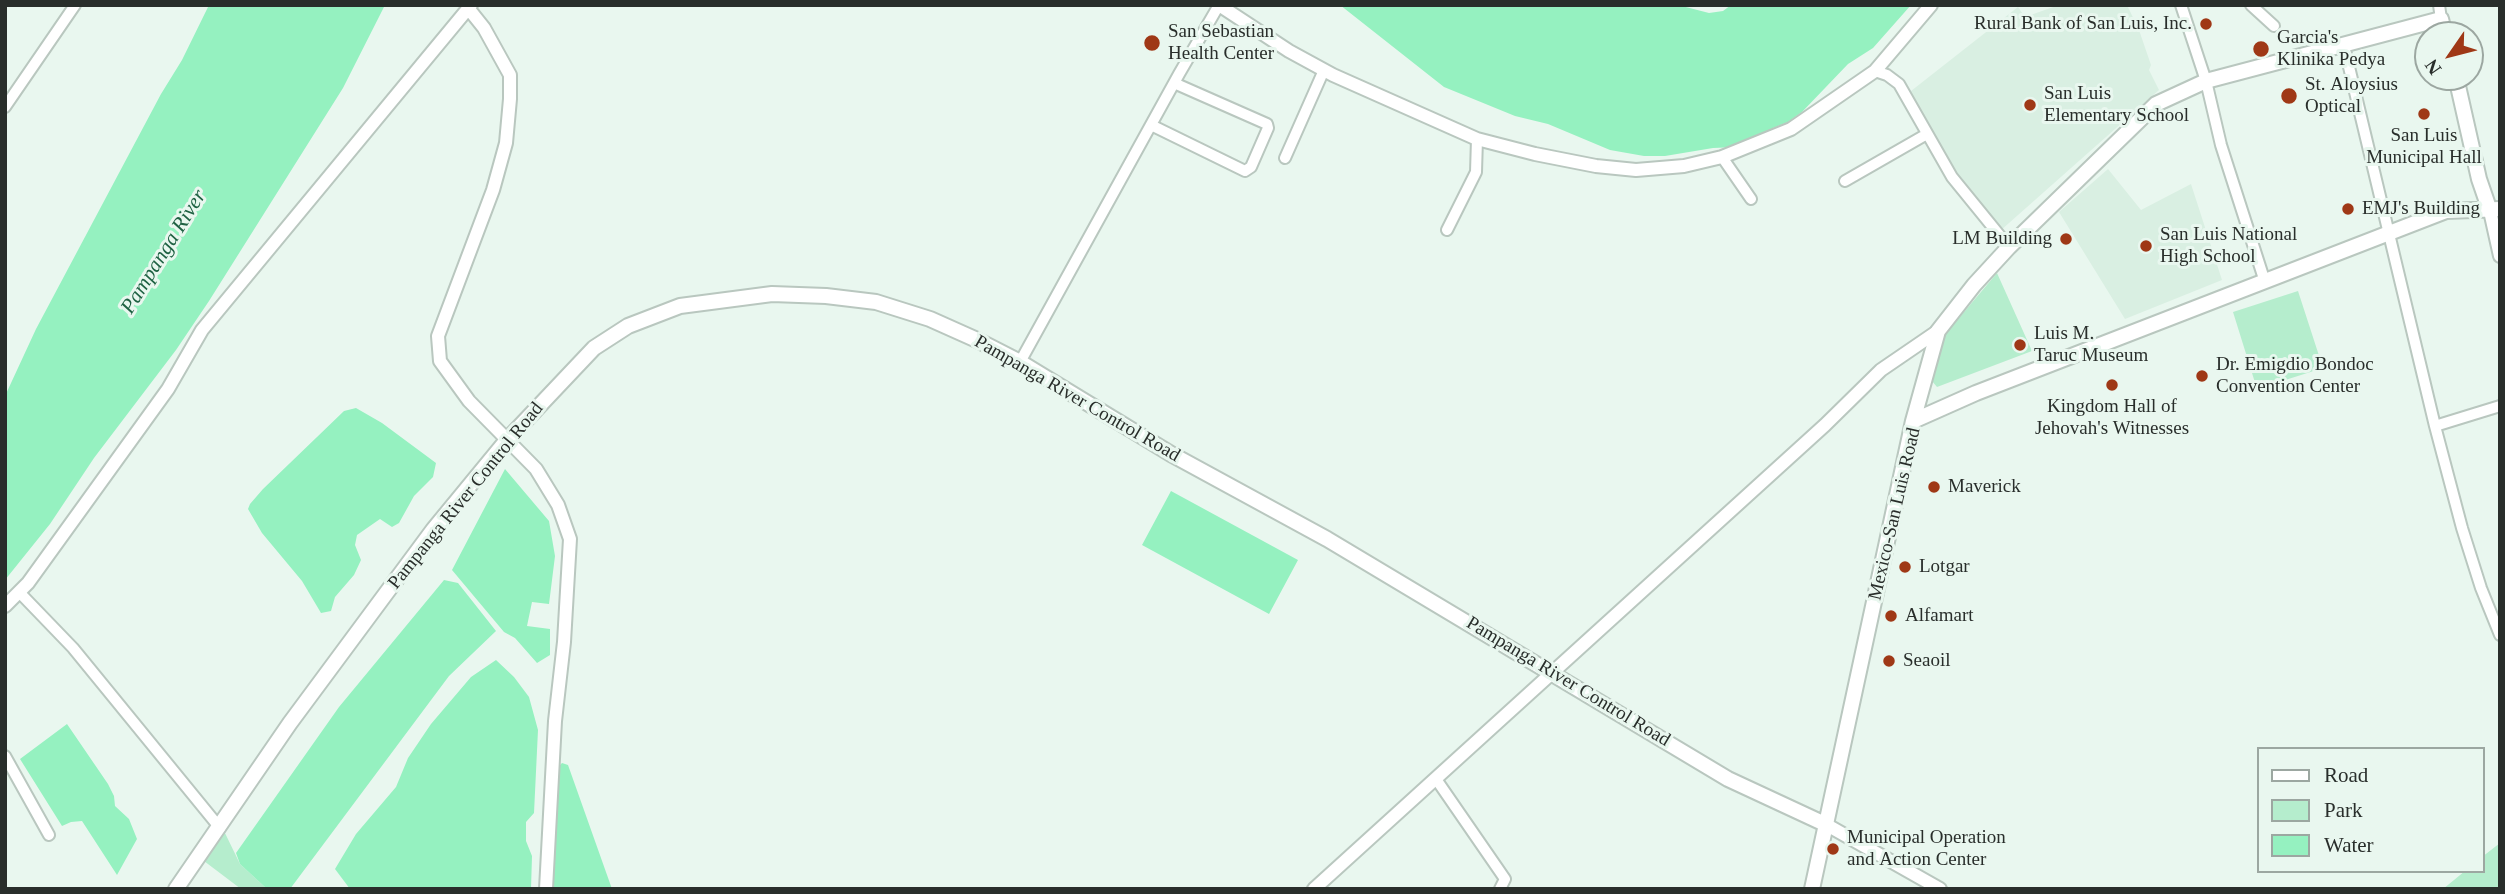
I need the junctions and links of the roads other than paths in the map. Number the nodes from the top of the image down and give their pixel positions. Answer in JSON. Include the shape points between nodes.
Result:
{"nodes":[{"id":1,"x":75,"y":5,"type":"edge"},
{"id":2,"x":1219,"y":5,"type":"edge"},
{"id":3,"x":1931,"y":5,"type":"edge"},
{"id":4,"x":2180,"y":5,"type":"edge"},
{"id":5,"x":2250,"y":5,"type":"edge"},
{"id":6,"x":470,"y":7,"type":"edge"},
{"id":7,"x":2440,"y":12,"type":"edge"},
{"id":8,"x":2274,"y":26,"type":"dead end"},
{"id":9,"x":2344,"y":46,"type":"junction"},
{"id":10,"x":1324,"y":70,"type":"junction"},
{"id":11,"x":1875,"y":71,"type":"junction"},
{"id":12,"x":2206,"y":81,"type":"junction"},
{"id":13,"x":1174,"y":83,"type":"junction"},
{"id":14,"x":2459,"y":91,"type":"edge"},
{"id":15,"x":5,"y":107,"type":"edge"},
{"id":16,"x":1151,"y":125,"type":"junction"},
{"id":17,"x":1927,"y":134,"type":"junction"},
{"id":18,"x":1477,"y":139,"type":"junction"},
{"id":19,"x":1722,"y":157,"type":"junction"},
{"id":20,"x":1285,"y":158,"type":"dead end"},
{"id":21,"x":1845,"y":181,"type":"dead end"},
{"id":22,"x":1751,"y":199,"type":"dead end"},
{"id":23,"x":2495,"y":210,"type":"edge"},
{"id":24,"x":1447,"y":230,"type":"dead end"},
{"id":25,"x":2389,"y":233,"type":"junction"},
{"id":26,"x":2009,"y":247,"type":"junction"},
{"id":27,"x":2500,"y":257,"type":"edge"},
{"id":28,"x":2265,"y":282,"type":"junction"},
{"id":29,"x":1938,"y":331,"type":"junction"},
{"id":30,"x":1020,"y":362,"type":"junction"},
{"id":31,"x":2500,"y":406,"type":"edge"},
{"id":32,"x":1913,"y":421,"type":"junction"},
{"id":33,"x":2435,"y":426,"type":"junction"},
{"id":34,"x":507,"y":440,"type":"junction"},
{"id":35,"x":20,"y":593,"type":"junction"},
{"id":36,"x":5,"y":606,"type":"edge"},
{"id":37,"x":2498,"y":630,"type":"edge"},
{"id":38,"x":1550,"y":673,"type":"junction"},
{"id":39,"x":5,"y":757,"type":"edge"},
{"id":40,"x":1436,"y":779,"type":"junction"},
{"id":41,"x":1827,"y":825,"type":"junction"},
{"id":42,"x":220,"y":828,"type":"junction"},
{"id":43,"x":49,"y":835,"type":"dead end"},
{"id":44,"x":1321,"y":887,"type":"edge"},
{"id":45,"x":176,"y":889,"type":"edge"},
{"id":46,"x":546,"y":889,"type":"edge"},
{"id":47,"x":1500,"y":889,"type":"edge"},
{"id":48,"x":1812,"y":889,"type":"edge"},
{"id":49,"x":1940,"y":889,"type":"edge"}],
"edges":[{"from":1,"to":15,"type":"street"},
{"from":2,"to":10,"type":"street"},
{"from":2,"to":13,"type":"street"},
{"from":3,"to":11,"type":"street"},
{"from":4,"to":12,"type":"street"},
{"from":5,"to":8,"type":"street"},
{"from":6,"to":34,"type":"street","via":[[510,75],[510,99],[506,143],[493,190],[438,336],[440,360],[469,401]]},
{"from":6,"to":35,"type":"street","via":[[202,330],[168,389]]},
{"from":7,"to":9,"type":"main road"},
{"from":9,"to":12,"type":"main road"},
{"from":9,"to":25,"type":"street"},
{"from":10,"to":18,"type":"street"},
{"from":10,"to":20,"type":"street"},
{"from":11,"to":17,"type":"street","via":[[1899,84]]},
{"from":11,"to":19,"type":"street","via":[[1791,128]]},
{"from":12,"to":26,"type":"main road","via":[[2156,104]]},
{"from":12,"to":28,"type":"street","via":[[2221,145]]},
{"from":13,"to":16,"type":"street"},
{"from":13,"to":16,"type":"street","via":[[1267,124],[1251,167],[1245,171]]},
{"from":14,"to":23,"type":"main road","via":[[2479,179]]},
{"from":16,"to":30,"type":"street"},
{"from":17,"to":21,"type":"street"},
{"from":17,"to":26,"type":"street","via":[[1952,177]]},
{"from":18,"to":19,"type":"street","via":[[1596,166],[1636,170]]},
{"from":18,"to":24,"type":"street","via":[[1476,172]]},
{"from":19,"to":22,"type":"street"},
{"from":23,"to":25,"type":"main road","name":"Mexico-San Luis Road","via":[[2446,211]]},
{"from":23,"to":27,"type":"street"},
{"from":25,"to":28,"type":"main road","name":"Mexico-San Luis Road"},
{"from":25,"to":33,"type":"street"},
{"from":26,"to":29,"type":"main road"},
{"from":28,"to":32,"type":"main road","name":"Mexico-San Luis Road"},
{"from":29,"to":32,"type":"main road"},
{"from":29,"to":38,"type":"street","via":[[1881,370]]},
{"from":30,"to":34,"type":"main road","name":"Pampanga River Control Road","via":[[930,319],[876,302],[772,294],[727,298],[680,306],[628,326],[594,348]]},
{"from":30,"to":38,"type":"main road","name":"Pampanga River Control Road"},
{"from":31,"to":33,"type":"street"},
{"from":32,"to":41,"type":"main road","name":"Mexico-San Luis Road"},
{"from":33,"to":37,"type":"street","via":[[2462,528]]},
{"from":34,"to":42,"type":"main road","name":"Pampanga River Control Road","via":[[433,530],[290,723]]},
{"from":34,"to":46,"type":"street","via":[[536,470],[558,505],[570,538]]},
{"from":35,"to":36,"type":"street"},
{"from":35,"to":42,"type":"street","via":[[73,648]]},
{"from":38,"to":40,"type":"street"},
{"from":38,"to":41,"type":"main road","name":"Pampanga River Control Road","via":[[1728,779]]},
{"from":39,"to":43,"type":"street"},
{"from":40,"to":44,"type":"street"},
{"from":40,"to":47,"type":"street","via":[[1505,878]]},
{"from":41,"to":48,"type":"main road","name":"Mexico-San Luis Road"},
{"from":41,"to":49,"type":"street","name":"Pampanga River Control Road"},
{"from":42,"to":45,"type":"main road","name":"Pampanga River Control Road"}]}
